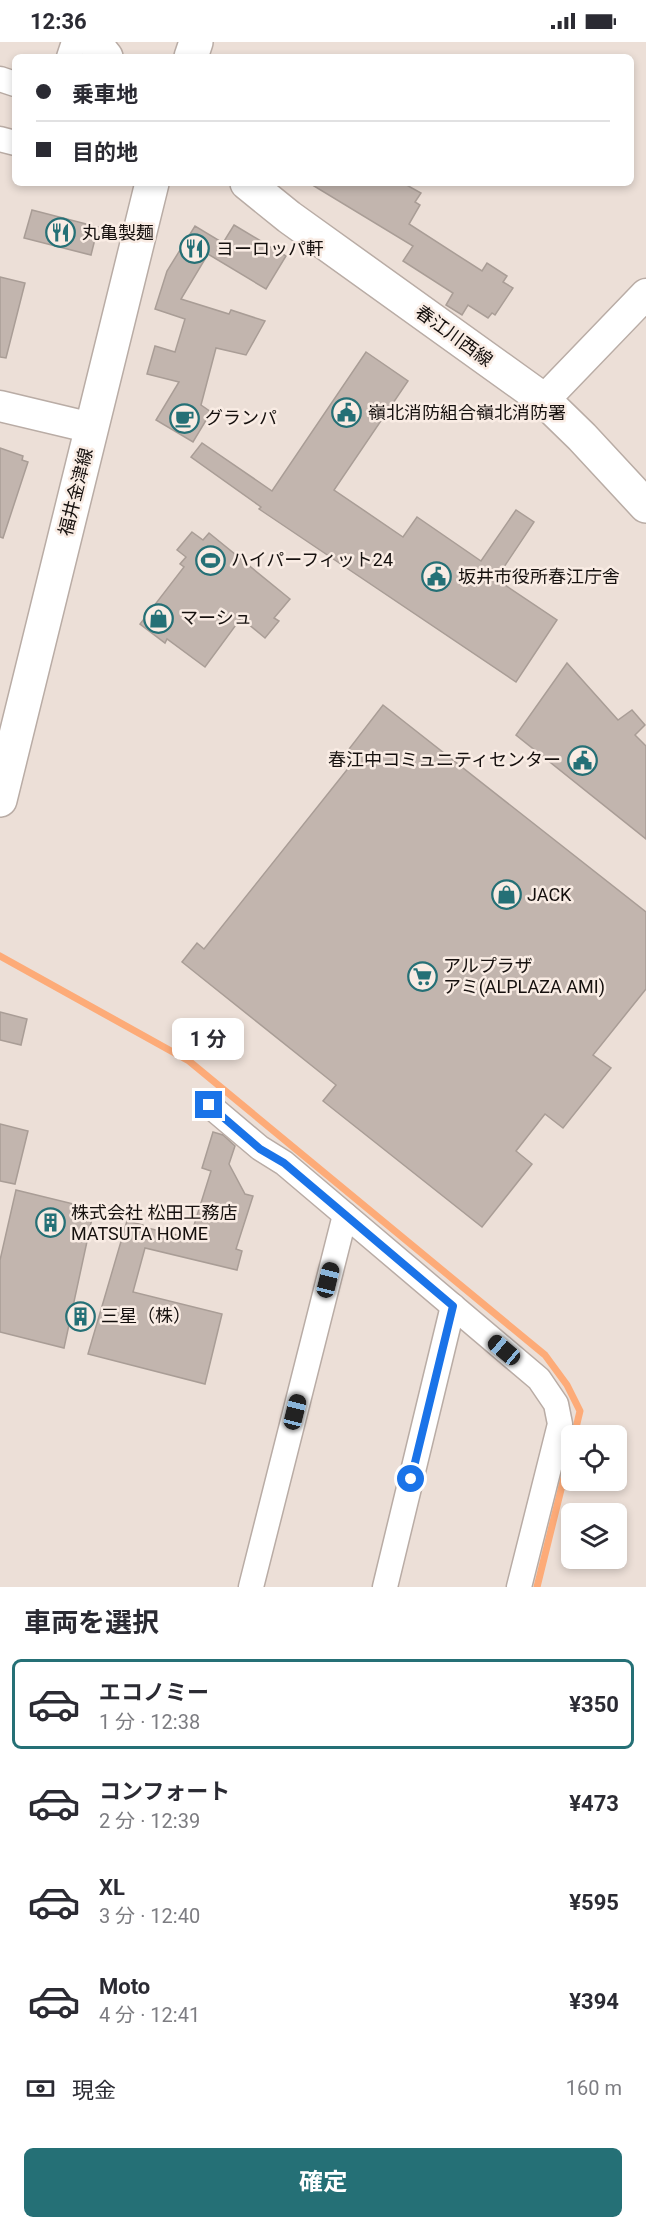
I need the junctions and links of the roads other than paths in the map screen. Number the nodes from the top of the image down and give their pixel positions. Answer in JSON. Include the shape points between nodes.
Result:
{"nodes":[{"id":1,"x":94,"y":42,"type":"edge"},
{"id":2,"x":104,"y":54,"type":"edge"},
{"id":3,"x":151,"y":186,"type":"edge"},
{"id":4,"x":251,"y":186,"type":"edge"},
{"id":5,"x":646,"y":294,"type":"edge"},
{"id":6,"x":544,"y":400,"type":"junction"},
{"id":7,"x":0,"y":406,"type":"edge"},
{"id":8,"x":92,"y":428,"type":"junction"},
{"id":9,"x":646,"y":506,"type":"edge"},
{"id":10,"x":0,"y":800,"type":"edge"},
{"id":11,"x":209,"y":1105,"type":"dead end"},
{"id":12,"x":345,"y":1215,"type":"junction"},
{"id":13,"x":453,"y":1306,"type":"junction"},
{"id":14,"x":251,"y":1587,"type":"edge"},
{"id":15,"x":385,"y":1587,"type":"edge"},
{"id":16,"x":519,"y":1587,"type":"edge"}],
"edges":[{"from":1,"to":2,"type":"main road"},
{"from":3,"to":8,"type":"main road","name":"福井金津線"},
{"from":4,"to":6,"type":"main road","name":"春江川西線"},
{"from":5,"to":6,"type":"street"},
{"from":6,"to":9,"type":"main road","name":"春江川西線"},
{"from":7,"to":8,"type":"street"},
{"from":8,"to":10,"type":"main road","name":"福井金津線"},
{"from":11,"to":12,"type":"street"},
{"from":12,"to":13,"type":"street"},
{"from":12,"to":14,"type":"street"},
{"from":13,"to":15,"type":"street"},
{"from":13,"to":16,"type":"street","via":[[538,1379],[556,1404],[560,1424]]}]}
